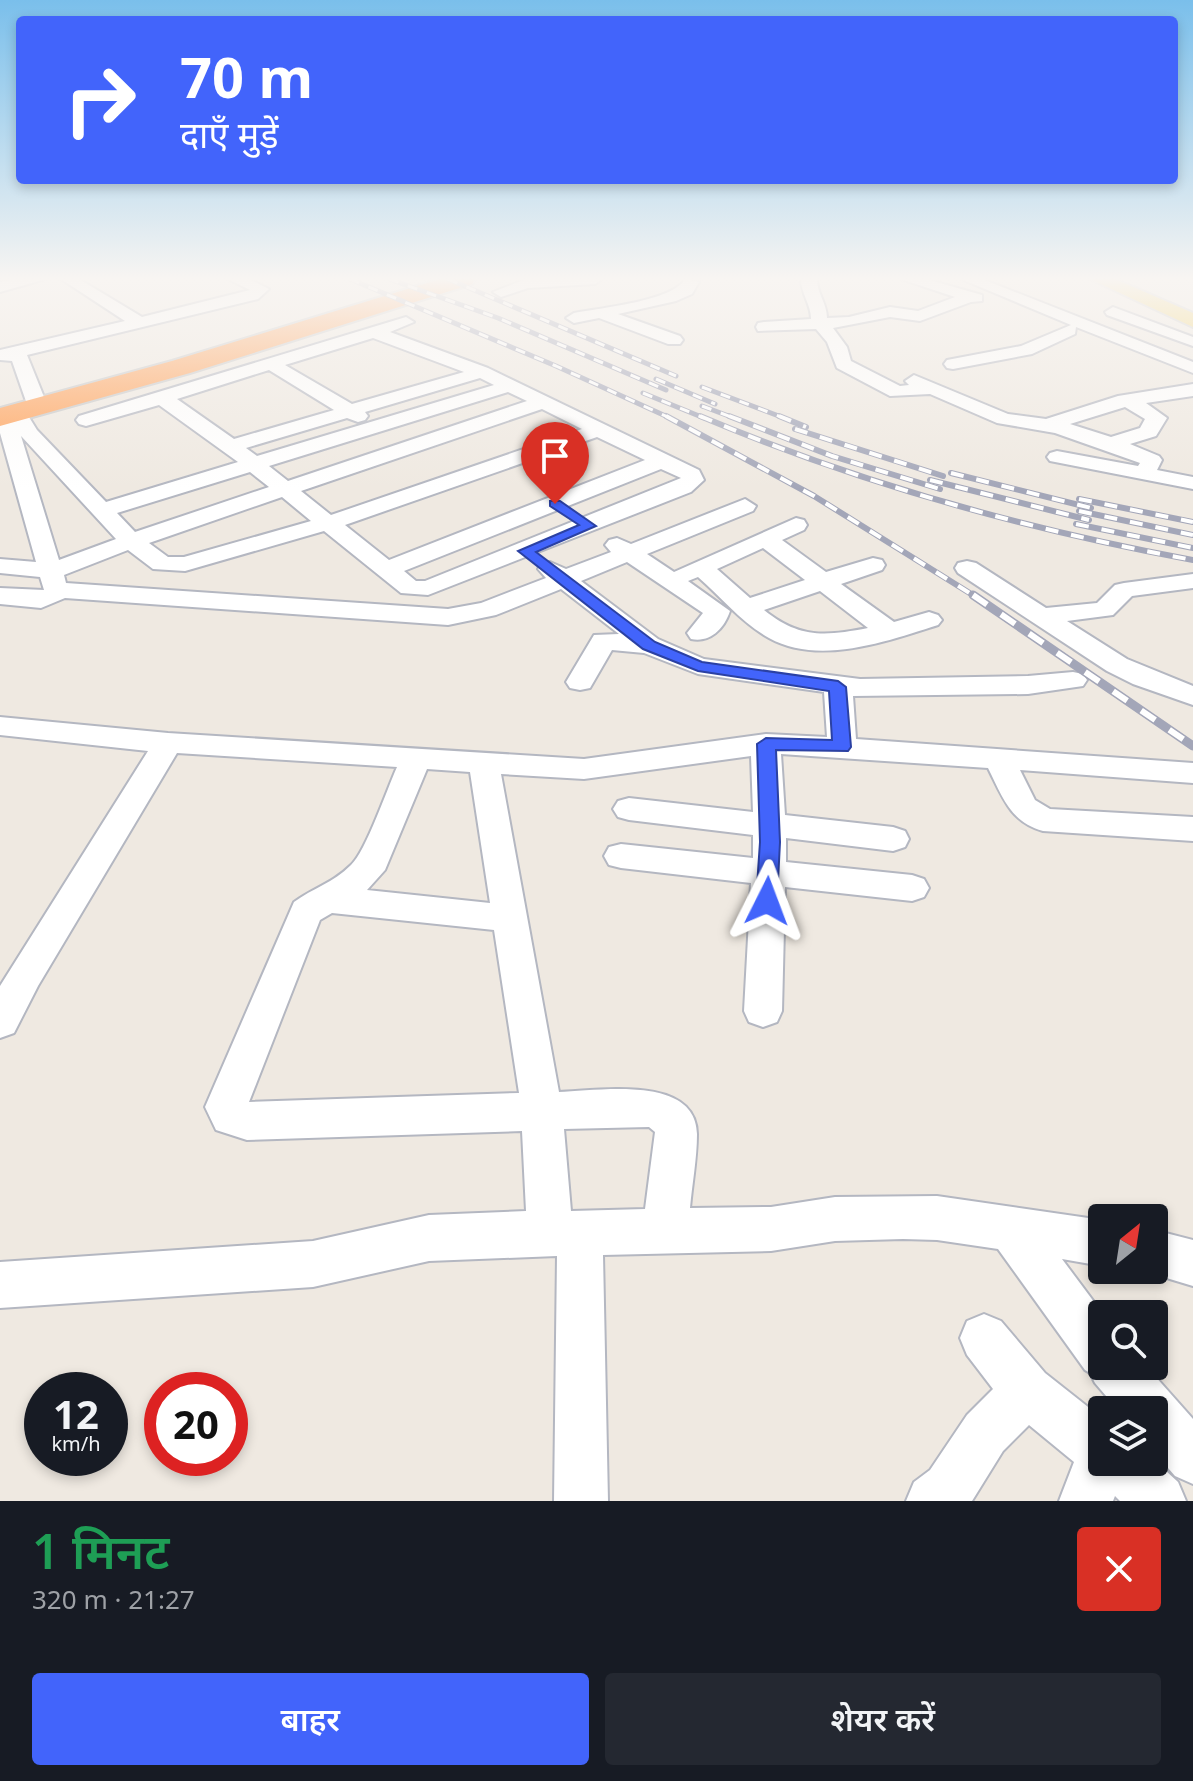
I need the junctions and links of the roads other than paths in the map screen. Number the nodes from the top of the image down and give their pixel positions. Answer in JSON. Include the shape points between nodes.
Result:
{"nodes":[{"id":1,"x":42,"y":349,"type":"edge"},
{"id":2,"x":239,"y":349,"type":"edge"},
{"id":3,"x":319,"y":349,"type":"edge"},
{"id":4,"x":420,"y":349,"type":"edge"},
{"id":5,"x":840,"y":349,"type":"edge"},
{"id":6,"x":1027,"y":349,"type":"edge"},
{"id":7,"x":1121,"y":349,"type":"edge"},
{"id":8,"x":1159,"y":349,"type":"edge"},
{"id":9,"x":7,"y":358,"type":"edge"},
{"id":10,"x":271,"y":364,"type":"junction"},
{"id":11,"x":953,"y":364,"type":"dead end"},
{"id":12,"x":1193,"y":368,"type":"edge"},
{"id":13,"x":482,"y":372,"type":"junction"},
{"id":14,"x":1193,"y":383,"type":"edge"},
{"id":15,"x":509,"y":386,"type":"junction"},
{"id":16,"x":1193,"y":390,"type":"edge"},
{"id":17,"x":162,"y":398,"type":"junction"},
{"id":18,"x":1127,"y":400,"type":"junction"},
{"id":19,"x":544,"y":402,"type":"junction"},
{"id":20,"x":348,"y":410,"type":"junction"},
{"id":21,"x":15,"y":413,"type":"edge"},
{"id":22,"x":86,"y":420,"type":"dead end"},
{"id":23,"x":1049,"y":425,"type":"junction"},
{"id":24,"x":376,"y":426,"type":"junction"},
{"id":25,"x":600,"y":429,"type":"junction"},
{"id":26,"x":1111,"y":443,"type":"junction"},
{"id":27,"x":231,"y":446,"type":"junction"},
{"id":28,"x":1057,"y":457,"type":"dead end"},
{"id":29,"x":662,"y":461,"type":"junction"},
{"id":30,"x":252,"y":463,"type":"junction"},
{"id":31,"x":1145,"y":473,"type":"junction"},
{"id":32,"x":1193,"y":483,"type":"edge"},
{"id":33,"x":285,"y":489,"type":"junction"},
{"id":34,"x":555,"y":504,"type":"junction"},
{"id":35,"x":745,"y":506,"type":"dead end"},
{"id":36,"x":102,"y":510,"type":"junction"},
{"id":37,"x":329,"y":523,"type":"junction"},
{"id":38,"x":796,"y":525,"type":"dead end"},
{"id":39,"x":589,"y":526,"type":"junction"},
{"id":40,"x":765,"y":538,"type":"junction"},
{"id":41,"x":131,"y":541,"type":"junction"},
{"id":42,"x":525,"y":551,"type":"junction"},
{"id":43,"x":628,"y":552,"type":"junction"},
{"id":44,"x":223,"y":553,"type":"junction"},
{"id":45,"x":2,"y":560,"type":"edge"},
{"id":46,"x":873,"y":565,"type":"dead end"},
{"id":47,"x":701,"y":567,"type":"junction"},
{"id":48,"x":967,"y":568,"type":"dead end"},
{"id":49,"x":384,"y":570,"type":"junction"},
{"id":50,"x":563,"y":578,"type":"junction"},
{"id":51,"x":53,"y":580,"type":"junction"},
{"id":52,"x":670,"y":581,"type":"junction"},
{"id":53,"x":823,"y":581,"type":"junction"},
{"id":54,"x":1190,"y":582,"type":"edge"},
{"id":55,"x":418,"y":589,"type":"junction"},
{"id":56,"x":0,"y":596,"type":"edge"},
{"id":57,"x":196,"y":599,"type":"junction"},
{"id":58,"x":747,"y":607,"type":"junction"},
{"id":59,"x":409,"y":614,"type":"junction"},
{"id":60,"x":465,"y":615,"type":"junction"},
{"id":61,"x":1043,"y":616,"type":"junction"},
{"id":62,"x":929,"y":620,"type":"dead end"},
{"id":63,"x":497,"y":625,"type":"dead end"},
{"id":64,"x":890,"y":632,"type":"junction"},
{"id":65,"x":700,"y":633,"type":"dead end"},
{"id":66,"x":649,"y":645,"type":"junction"},
{"id":67,"x":1073,"y":680,"type":"dead end"},
{"id":68,"x":580,"y":682,"type":"dead end"},
{"id":69,"x":838,"y":687,"type":"junction"},
{"id":70,"x":1193,"y":696,"type":"edge"},
{"id":71,"x":0,"y":726,"type":"edge"},
{"id":72,"x":168,"y":743,"type":"junction"},
{"id":73,"x":766,"y":744,"type":"junction"},
{"id":74,"x":842,"y":747,"type":"junction"},
{"id":75,"x":416,"y":759,"type":"junction"},
{"id":76,"x":999,"y":759,"type":"junction"},
{"id":77,"x":484,"y":763,"type":"junction"},
{"id":78,"x":1193,"y":773,"type":"edge"},
{"id":79,"x":629,"y":809,"type":"dead end"},
{"id":80,"x":769,"y":824,"type":"junction"},
{"id":81,"x":1193,"y":829,"type":"edge"},
{"id":82,"x":893,"y":839,"type":"dead end"},
{"id":83,"x":621,"y":856,"type":"dead end"},
{"id":84,"x":768,"y":874,"type":"junction"},
{"id":85,"x":912,"y":888,"type":"dead end"},
{"id":86,"x":332,"y":900,"type":"junction"},
{"id":87,"x":508,"y":918,"type":"junction"},
{"id":88,"x":763,"y":1011,"type":"dead end"},
{"id":89,"x":0,"y":1020,"type":"edge"},
{"id":90,"x":542,"y":1112,"type":"junction"},
{"id":91,"x":1011,"y":1229,"type":"junction"},
{"id":92,"x":665,"y":1231,"type":"junction"},
{"id":93,"x":565,"y":1233,"type":"junction"},
{"id":94,"x":1088,"y":1241,"type":"edge"},
{"id":95,"x":1168,"y":1257,"type":"edge"},
{"id":96,"x":1193,"y":1263,"type":"edge"},
{"id":97,"x":0,"y":1285,"type":"edge"},
{"id":98,"x":1088,"y":1334,"type":"edge"},
{"id":99,"x":984,"y":1338,"type":"dead end"},
{"id":100,"x":1125,"y":1380,"type":"edge"},
{"id":101,"x":1027,"y":1391,"type":"junction"},
{"id":102,"x":1139,"y":1396,"type":"edge"},
{"id":103,"x":1168,"y":1429,"type":"edge"},
{"id":104,"x":1088,"y":1440,"type":"edge"},
{"id":105,"x":1193,"y":1458,"type":"edge"},
{"id":106,"x":1095,"y":1476,"type":"edge"},
{"id":107,"x":1132,"y":1476,"type":"edge"},
{"id":108,"x":581,"y":1501,"type":"edge"},
{"id":109,"x":933,"y":1501,"type":"edge"},
{"id":110,"x":1086,"y":1501,"type":"edge"},
{"id":111,"x":1159,"y":1501,"type":"edge"}],
"edges":[{"from":1,"to":9,"type":"street"},
{"from":2,"to":21,"type":"highway"},
{"from":3,"to":10,"type":"street"},
{"from":4,"to":13,"type":"street"},
{"from":5,"to":23,"type":"street","via":[[843,364],[897,392],[910,393],[922,385],[1011,421]]},
{"from":6,"to":11,"type":"street"},
{"from":7,"to":14,"type":"street"},
{"from":8,"to":12,"type":"street"},
{"from":9,"to":21,"type":"street"},
{"from":10,"to":17,"type":"street"},
{"from":10,"to":20,"type":"street"},
{"from":13,"to":15,"type":"street"},
{"from":13,"to":20,"type":"street"},
{"from":15,"to":19,"type":"street"},
{"from":15,"to":24,"type":"street"},
{"from":16,"to":18,"type":"street"},
{"from":17,"to":22,"type":"street"},
{"from":17,"to":27,"type":"street"},
{"from":18,"to":23,"type":"street"},
{"from":18,"to":26,"type":"street","via":[[1157,418],[1149,432]]},
{"from":19,"to":25,"type":"street"},
{"from":19,"to":33,"type":"street"},
{"from":20,"to":24,"type":"street"},
{"from":20,"to":27,"type":"street"},
{"from":21,"to":36,"type":"street"},
{"from":21,"to":51,"type":"street"},
{"from":23,"to":26,"type":"street"},
{"from":24,"to":30,"type":"street"},
{"from":25,"to":29,"type":"street"},
{"from":25,"to":37,"type":"street"},
{"from":26,"to":31,"type":"street","via":[[1150,458]]},
{"from":27,"to":30,"type":"street"},
{"from":28,"to":31,"type":"street"},
{"from":29,"to":34,"type":"street"},
{"from":29,"to":39,"type":"street","via":[[691,475],[691,484]]},
{"from":30,"to":33,"type":"street"},
{"from":30,"to":36,"type":"street"},
{"from":31,"to":32,"type":"street"},
{"from":33,"to":37,"type":"street"},
{"from":33,"to":41,"type":"street"},
{"from":34,"to":39,"type":"street"},
{"from":34,"to":49,"type":"street"},
{"from":35,"to":43,"type":"street"},
{"from":36,"to":41,"type":"street"},
{"from":37,"to":44,"type":"street"},
{"from":37,"to":49,"type":"street"},
{"from":38,"to":40,"type":"street"},
{"from":39,"to":42,"type":"street"},
{"from":39,"to":43,"type":"street"},
{"from":40,"to":47,"type":"street"},
{"from":40,"to":53,"type":"street"},
{"from":41,"to":44,"type":"street","via":[[162,564]]},
{"from":41,"to":51,"type":"street"},
{"from":42,"to":50,"type":"street"},
{"from":42,"to":55,"type":"street"},
{"from":43,"to":50,"type":"street"},
{"from":43,"to":52,"type":"street"},
{"from":44,"to":57,"type":"street"},
{"from":45,"to":51,"type":"street"},
{"from":46,"to":53,"type":"street"},
{"from":47,"to":52,"type":"street"},
{"from":47,"to":58,"type":"street"},
{"from":48,"to":61,"type":"street"},
{"from":49,"to":55,"type":"street"},
{"from":50,"to":60,"type":"street"},
{"from":50,"to":66,"type":"street"},
{"from":51,"to":56,"type":"street","via":[[55,595],[41,600]]},
{"from":51,"to":57,"type":"street"},
{"from":52,"to":65,"type":"street","via":[[717,611]]},
{"from":53,"to":58,"type":"street"},
{"from":53,"to":64,"type":"street"},
{"from":54,"to":61,"type":"street","via":[[1124,590],[1104,610]]},
{"from":55,"to":59,"type":"street"},
{"from":57,"to":59,"type":"street"},
{"from":58,"to":64,"type":"street","via":[[777,632],[805,641]]},
{"from":59,"to":60,"type":"street"},
{"from":60,"to":63,"type":"street"},
{"from":61,"to":70,"type":"street","via":[[1132,673]]},
{"from":62,"to":64,"type":"street"},
{"from":66,"to":68,"type":"street","via":[[603,641]]},
{"from":66,"to":69,"type":"street","via":[[698,666]]},
{"from":67,"to":69,"type":"street"},
{"from":69,"to":74,"type":"street"},
{"from":71,"to":72,"type":"street"},
{"from":72,"to":75,"type":"street"},
{"from":72,"to":89,"type":"street"},
{"from":73,"to":74,"type":"street"},
{"from":73,"to":77,"type":"street","via":[[619,767]]},
{"from":73,"to":80,"type":"street"},
{"from":74,"to":76,"type":"street"},
{"from":75,"to":77,"type":"street"},
{"from":75,"to":86,"type":"street","via":[[368,870]]},
{"from":76,"to":78,"type":"street"},
{"from":76,"to":81,"type":"street","via":[[1023,807],[1043,820]]},
{"from":77,"to":87,"type":"street"},
{"from":79,"to":80,"type":"street"},
{"from":80,"to":82,"type":"street"},
{"from":80,"to":84,"type":"street"},
{"from":83,"to":84,"type":"street"},
{"from":84,"to":85,"type":"street"},
{"from":84,"to":88,"type":"street"},
{"from":86,"to":87,"type":"street"},
{"from":86,"to":90,"type":"street","via":[[306,912],[226,1107],[231,1117],[247,1121]]},
{"from":87,"to":90,"type":"street"},
{"from":90,"to":92,"type":"street","via":[[664,1112],[676,1131]]},
{"from":90,"to":93,"type":"street"},
{"from":91,"to":92,"type":"street","via":[[887,1217],[771,1229]]},
{"from":91,"to":94,"type":"street"},
{"from":91,"to":98,"type":"street"},
{"from":92,"to":93,"type":"street"},
{"from":93,"to":97,"type":"street","via":[[429,1238],[313,1264]]},
{"from":93,"to":108,"type":"street"},
{"from":95,"to":96,"type":"street"},
{"from":99,"to":101,"type":"street"},
{"from":100,"to":102,"type":"street"},
{"from":101,"to":104,"type":"street"},
{"from":101,"to":109,"type":"street","via":[[985,1433],[949,1489]]},
{"from":103,"to":105,"type":"street"},
{"from":106,"to":110,"type":"street"},
{"from":107,"to":111,"type":"street"}]}
